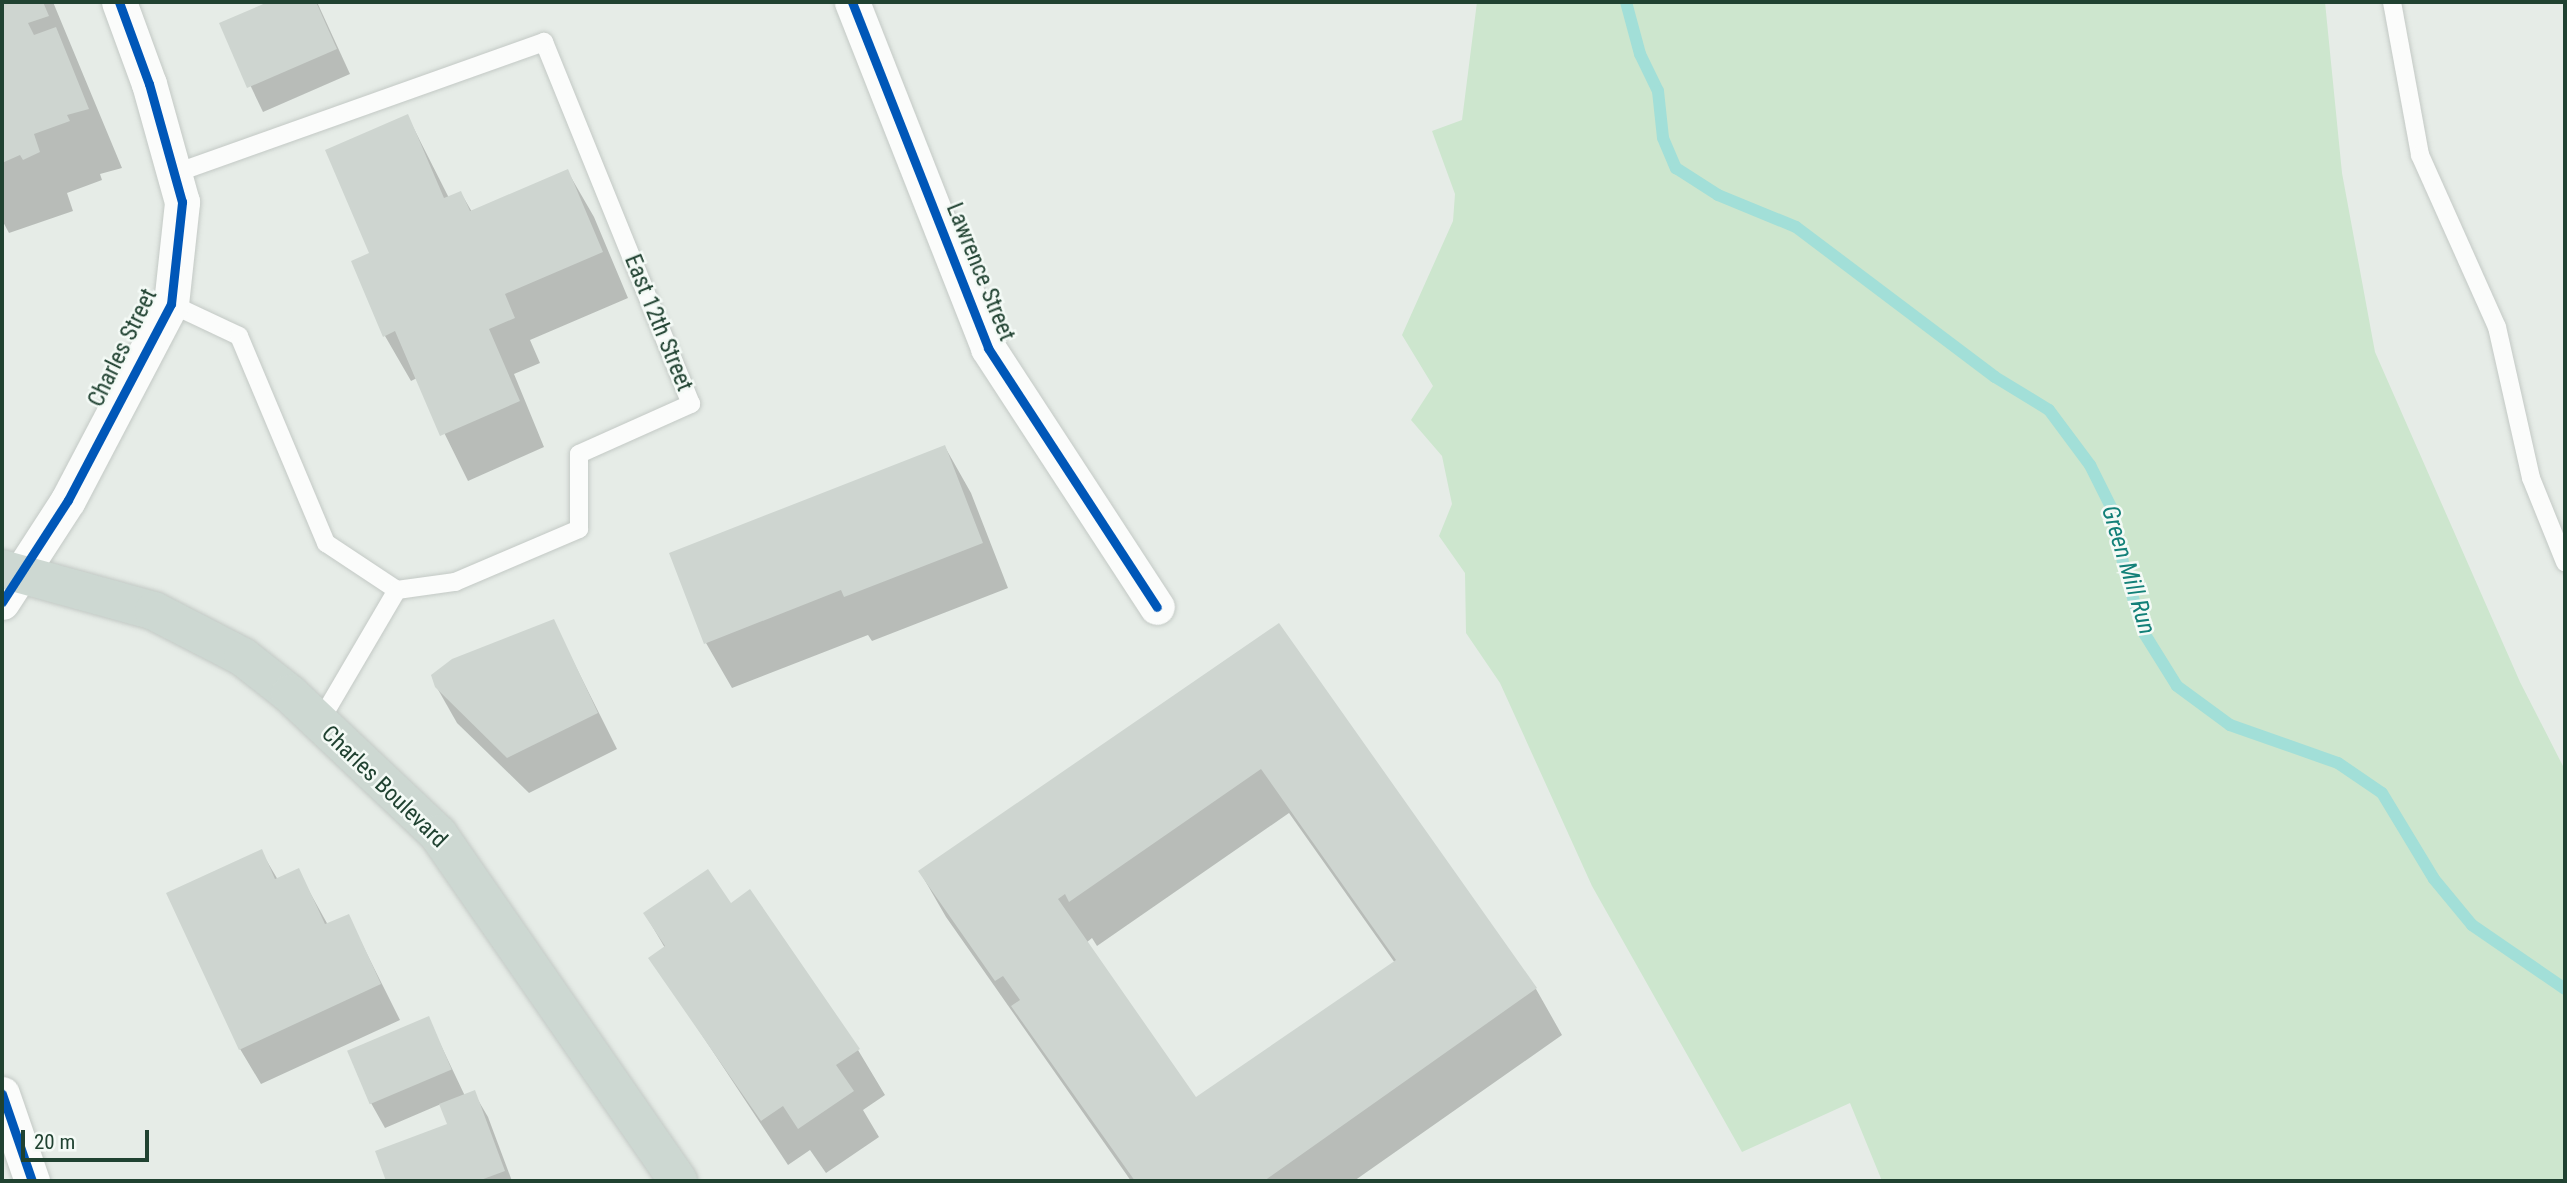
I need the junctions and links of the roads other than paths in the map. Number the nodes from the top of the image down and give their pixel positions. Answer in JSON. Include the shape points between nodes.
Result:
{"nodes":[{"id":1,"x":119,"y":2,"type":"edge"},
{"id":2,"x":852,"y":2,"type":"edge"},
{"id":3,"x":2392,"y":2,"type":"edge"},
{"id":4,"x":174,"y":174,"type":"junction"},
{"id":5,"x":171,"y":304,"type":"junction"},
{"id":6,"x":2565,"y":562,"type":"edge"},
{"id":7,"x":9,"y":582,"type":"edge"},
{"id":8,"x":397,"y":590,"type":"junction"},
{"id":9,"x":1157,"y":607,"type":"dead end"},
{"id":10,"x":319,"y":723,"type":"junction"},
{"id":11,"x":2,"y":1094,"type":"edge"},
{"id":12,"x":32,"y":1181,"type":"edge"},
{"id":13,"x":678,"y":1181,"type":"edge"}],
"edges":[{"from":1,"to":4,"type":"street","name":"Charles Street","via":[[149,84]]},
{"from":2,"to":9,"type":"street","name":"Lawrence Street","via":[[988,348]]},
{"from":3,"to":6,"type":"lane","via":[[2420,155],[2497,327],[2532,478]]},
{"from":4,"to":5,"type":"street","name":"Charles Street","via":[[182,202]]},
{"from":4,"to":8,"type":"lane","name":"East 12th Street","via":[[544,42],[691,404],[579,454],[579,529],[455,582]]},
{"from":5,"to":7,"type":"street","name":"Charles Street","via":[[68,500]]},
{"from":5,"to":8,"type":"lane","via":[[239,336],[326,544]]},
{"from":7,"to":10,"type":"main road","name":"Charles Boulevard","via":[[154,611],[243,657]]},
{"from":8,"to":10,"type":"lane"},
{"from":10,"to":13,"type":"main road","name":"Charles Boulevard","via":[[438,834]]},
{"from":11,"to":12,"type":"street"}]}
